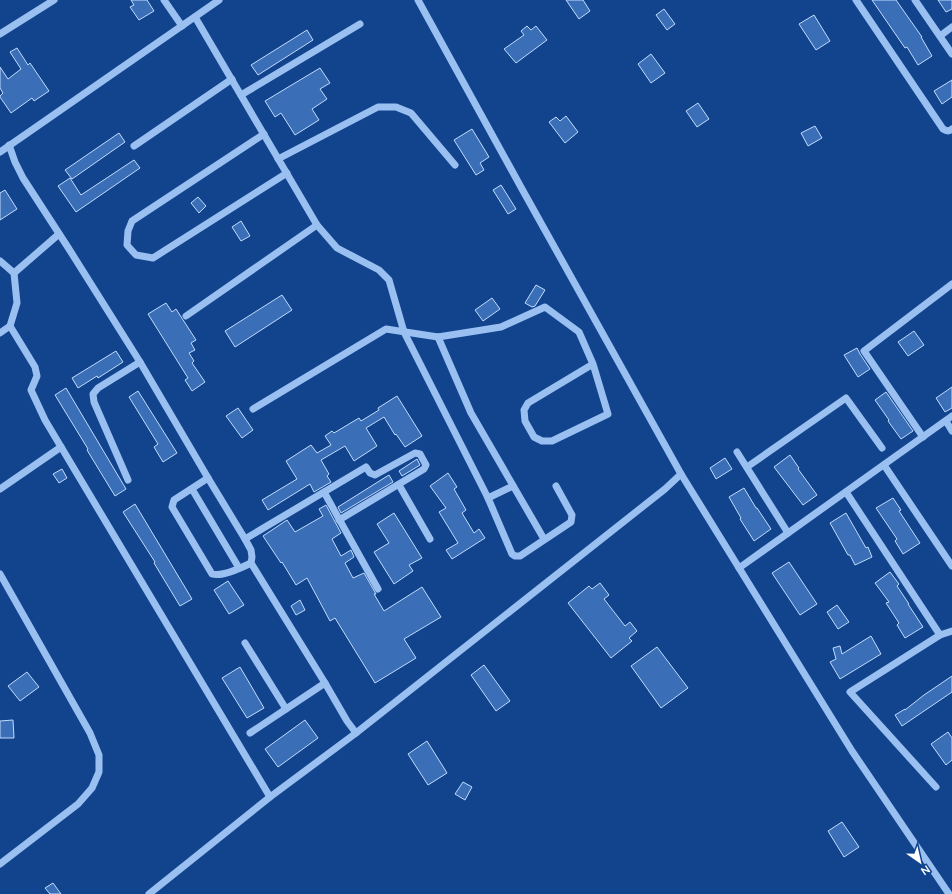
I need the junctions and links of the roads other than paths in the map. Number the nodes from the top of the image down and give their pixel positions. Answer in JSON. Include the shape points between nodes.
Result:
{"nodes":[{"id":1,"x":54,"y":0,"type":"edge"},
{"id":2,"x":164,"y":0,"type":"edge"},
{"id":3,"x":219,"y":0,"type":"edge"},
{"id":4,"x":418,"y":0,"type":"edge"},
{"id":5,"x":856,"y":0,"type":"edge"},
{"id":6,"x":915,"y":0,"type":"edge"},
{"id":7,"x":195,"y":17,"type":"junction"},
{"id":8,"x":360,"y":24,"type":"dead end"},
{"id":9,"x":182,"y":26,"type":"junction"},
{"id":10,"x":952,"y":28,"type":"edge"},
{"id":11,"x":0,"y":34,"type":"edge"},
{"id":12,"x":940,"y":36,"type":"junction"},
{"id":13,"x":952,"y":54,"type":"edge"},
{"id":14,"x":232,"y":79,"type":"junction"},
{"id":15,"x":241,"y":95,"type":"junction"},
{"id":16,"x":952,"y":129,"type":"edge"},
{"id":17,"x":264,"y":134,"type":"junction"},
{"id":18,"x":9,"y":145,"type":"junction"},
{"id":19,"x":134,"y":146,"type":"dead end"},
{"id":20,"x":0,"y":152,"type":"edge"},
{"id":21,"x":278,"y":159,"type":"junction"},
{"id":22,"x":455,"y":165,"type":"dead end"},
{"id":23,"x":286,"y":173,"type":"junction"},
{"id":24,"x":317,"y":225,"type":"junction"},
{"id":25,"x":59,"y":234,"type":"junction"},
{"id":26,"x":0,"y":261,"type":"edge"},
{"id":27,"x":14,"y":273,"type":"junction"},
{"id":28,"x":951,"y":287,"type":"edge"},
{"id":29,"x":186,"y":316,"type":"dead end"},
{"id":30,"x":10,"y":326,"type":"junction"},
{"id":31,"x":404,"y":332,"type":"junction"},
{"id":32,"x":0,"y":333,"type":"edge"},
{"id":33,"x":438,"y":337,"type":"junction"},
{"id":34,"x":140,"y":362,"type":"junction"},
{"id":35,"x":592,"y":364,"type":"junction"},
{"id":36,"x":253,"y":409,"type":"dead end"},
{"id":37,"x":952,"y":416,"type":"edge"},
{"id":38,"x":946,"y":421,"type":"junction"},
{"id":39,"x":952,"y":431,"type":"edge"},
{"id":40,"x":923,"y":437,"type":"junction"},
{"id":41,"x":61,"y":447,"type":"junction"},
{"id":42,"x":882,"y":448,"type":"dead end"},
{"id":43,"x":737,"y":452,"type":"dead end"},
{"id":44,"x":884,"y":465,"type":"junction"},
{"id":45,"x":747,"y":467,"type":"junction"},
{"id":46,"x":681,"y":474,"type":"junction"},
{"id":47,"x":208,"y":478,"type":"junction"},
{"id":48,"x":128,"y":480,"type":"dead end"},
{"id":49,"x":399,"y":484,"type":"junction"},
{"id":50,"x":513,"y":486,"type":"junction"},
{"id":51,"x":556,"y":486,"type":"dead end"},
{"id":52,"x":192,"y":489,"type":"junction"},
{"id":53,"x":0,"y":490,"type":"edge"},
{"id":54,"x":324,"y":492,"type":"junction"},
{"id":55,"x":846,"y":492,"type":"junction"},
{"id":56,"x":488,"y":498,"type":"junction"},
{"id":57,"x":339,"y":520,"type":"junction"},
{"id":58,"x":788,"y":533,"type":"junction"},
{"id":59,"x":245,"y":539,"type":"junction"},
{"id":60,"x":430,"y":539,"type":"dead end"},
{"id":61,"x":544,"y":540,"type":"junction"},
{"id":62,"x":251,"y":563,"type":"junction"},
{"id":63,"x":952,"y":566,"type":"edge"},
{"id":64,"x":239,"y":568,"type":"junction"},
{"id":65,"x":739,"y":568,"type":"junction"},
{"id":66,"x":0,"y":574,"type":"edge"},
{"id":67,"x":378,"y":589,"type":"dead end"},
{"id":68,"x":952,"y":630,"type":"edge"},
{"id":69,"x":940,"y":635,"type":"junction"},
{"id":70,"x":245,"y":643,"type":"dead end"},
{"id":71,"x":325,"y":683,"type":"junction"},
{"id":72,"x":286,"y":709,"type":"junction"},
{"id":73,"x":250,"y":733,"type":"dead end"},
{"id":74,"x":356,"y":733,"type":"junction"},
{"id":75,"x":936,"y":787,"type":"dead end"},
{"id":76,"x":270,"y":797,"type":"junction"},
{"id":77,"x":0,"y":864,"type":"edge"},
{"id":78,"x":149,"y":894,"type":"edge"},
{"id":79,"x":949,"y":894,"type":"edge"}],
"edges":[{"from":1,"to":11,"type":"street"},
{"from":2,"to":9,"type":"street"},
{"from":3,"to":7,"type":"street"},
{"from":4,"to":46,"type":"street"},
{"from":5,"to":16,"type":"street","via":[[943,129]]},
{"from":6,"to":12,"type":"street"},
{"from":7,"to":9,"type":"street"},
{"from":7,"to":14,"type":"street"},
{"from":8,"to":15,"type":"street"},
{"from":9,"to":18,"type":"street"},
{"from":10,"to":12,"type":"street"},
{"from":12,"to":13,"type":"street"},
{"from":14,"to":15,"type":"street"},
{"from":14,"to":19,"type":"street"},
{"from":15,"to":17,"type":"street"},
{"from":17,"to":21,"type":"street"},
{"from":17,"to":23,"type":"street","via":[[132,221],[127,245],[136,255],[153,258]]},
{"from":18,"to":20,"type":"street"},
{"from":18,"to":25,"type":"street","via":[[23,178]]},
{"from":21,"to":22,"type":"street","via":[[378,107],[396,106],[411,113]]},
{"from":21,"to":23,"type":"street"},
{"from":23,"to":24,"type":"street"},
{"from":24,"to":29,"type":"street"},
{"from":24,"to":31,"type":"street","via":[[337,248],[379,270],[389,280]]},
{"from":25,"to":27,"type":"street"},
{"from":25,"to":34,"type":"street"},
{"from":26,"to":27,"type":"street"},
{"from":27,"to":30,"type":"street","via":[[17,303]]},
{"from":28,"to":40,"type":"street","via":[[864,351]]},
{"from":30,"to":32,"type":"street"},
{"from":30,"to":41,"type":"street","via":[[35,367],[37,376],[31,390]]},
{"from":31,"to":33,"type":"street"},
{"from":31,"to":36,"type":"street","via":[[386,329]]},
{"from":31,"to":56,"type":"street"},
{"from":33,"to":35,"type":"street","via":[[501,327],[545,307],[579,332]]},
{"from":33,"to":50,"type":"street","via":[[471,413]]},
{"from":34,"to":47,"type":"street"},
{"from":34,"to":48,"type":"street","via":[[98,388],[93,394],[94,402]]},
{"from":35,"to":35,"type":"street","via":[[608,414],[552,441],[542,441],[534,436],[525,421],[524,410],[528,403]]},
{"from":37,"to":38,"type":"street"},
{"from":38,"to":39,"type":"street"},
{"from":38,"to":40,"type":"street"},
{"from":40,"to":44,"type":"street"},
{"from":41,"to":53,"type":"street"},
{"from":41,"to":76,"type":"street"},
{"from":42,"to":45,"type":"street","via":[[846,398]]},
{"from":43,"to":45,"type":"street"},
{"from":44,"to":55,"type":"street"},
{"from":44,"to":63,"type":"street"},
{"from":45,"to":58,"type":"street"},
{"from":46,"to":65,"type":"street"},
{"from":46,"to":74,"type":"street"},
{"from":47,"to":52,"type":"street"},
{"from":47,"to":59,"type":"street"},
{"from":49,"to":54,"type":"street","via":[[424,469],[426,465],[420,454],[415,453],[375,475],[366,467]]},
{"from":49,"to":57,"type":"street"},
{"from":49,"to":60,"type":"street"},
{"from":50,"to":56,"type":"street"},
{"from":50,"to":61,"type":"street"},
{"from":51,"to":61,"type":"street","via":[[572,515],[571,522]]},
{"from":52,"to":64,"type":"street"},
{"from":52,"to":64,"type":"street","via":[[174,500],[172,507],[212,574],[216,576]]},
{"from":54,"to":57,"type":"street"},
{"from":54,"to":59,"type":"street"},
{"from":55,"to":58,"type":"street"},
{"from":55,"to":69,"type":"street"},
{"from":56,"to":61,"type":"street","via":[[512,554],[520,556]]},
{"from":57,"to":67,"type":"street"},
{"from":58,"to":65,"type":"street"},
{"from":59,"to":62,"type":"street","via":[[251,550]]},
{"from":62,"to":64,"type":"street"},
{"from":62,"to":71,"type":"street"},
{"from":65,"to":79,"type":"street","via":[[852,751]]},
{"from":66,"to":77,"type":"street","via":[[90,733],[99,755],[99,772],[92,788],[78,804]]},
{"from":68,"to":69,"type":"street"},
{"from":69,"to":75,"type":"street","via":[[850,692]]},
{"from":70,"to":72,"type":"street"},
{"from":71,"to":72,"type":"street"},
{"from":71,"to":74,"type":"street"},
{"from":72,"to":73,"type":"street"},
{"from":74,"to":76,"type":"street"},
{"from":76,"to":78,"type":"street"}]}
